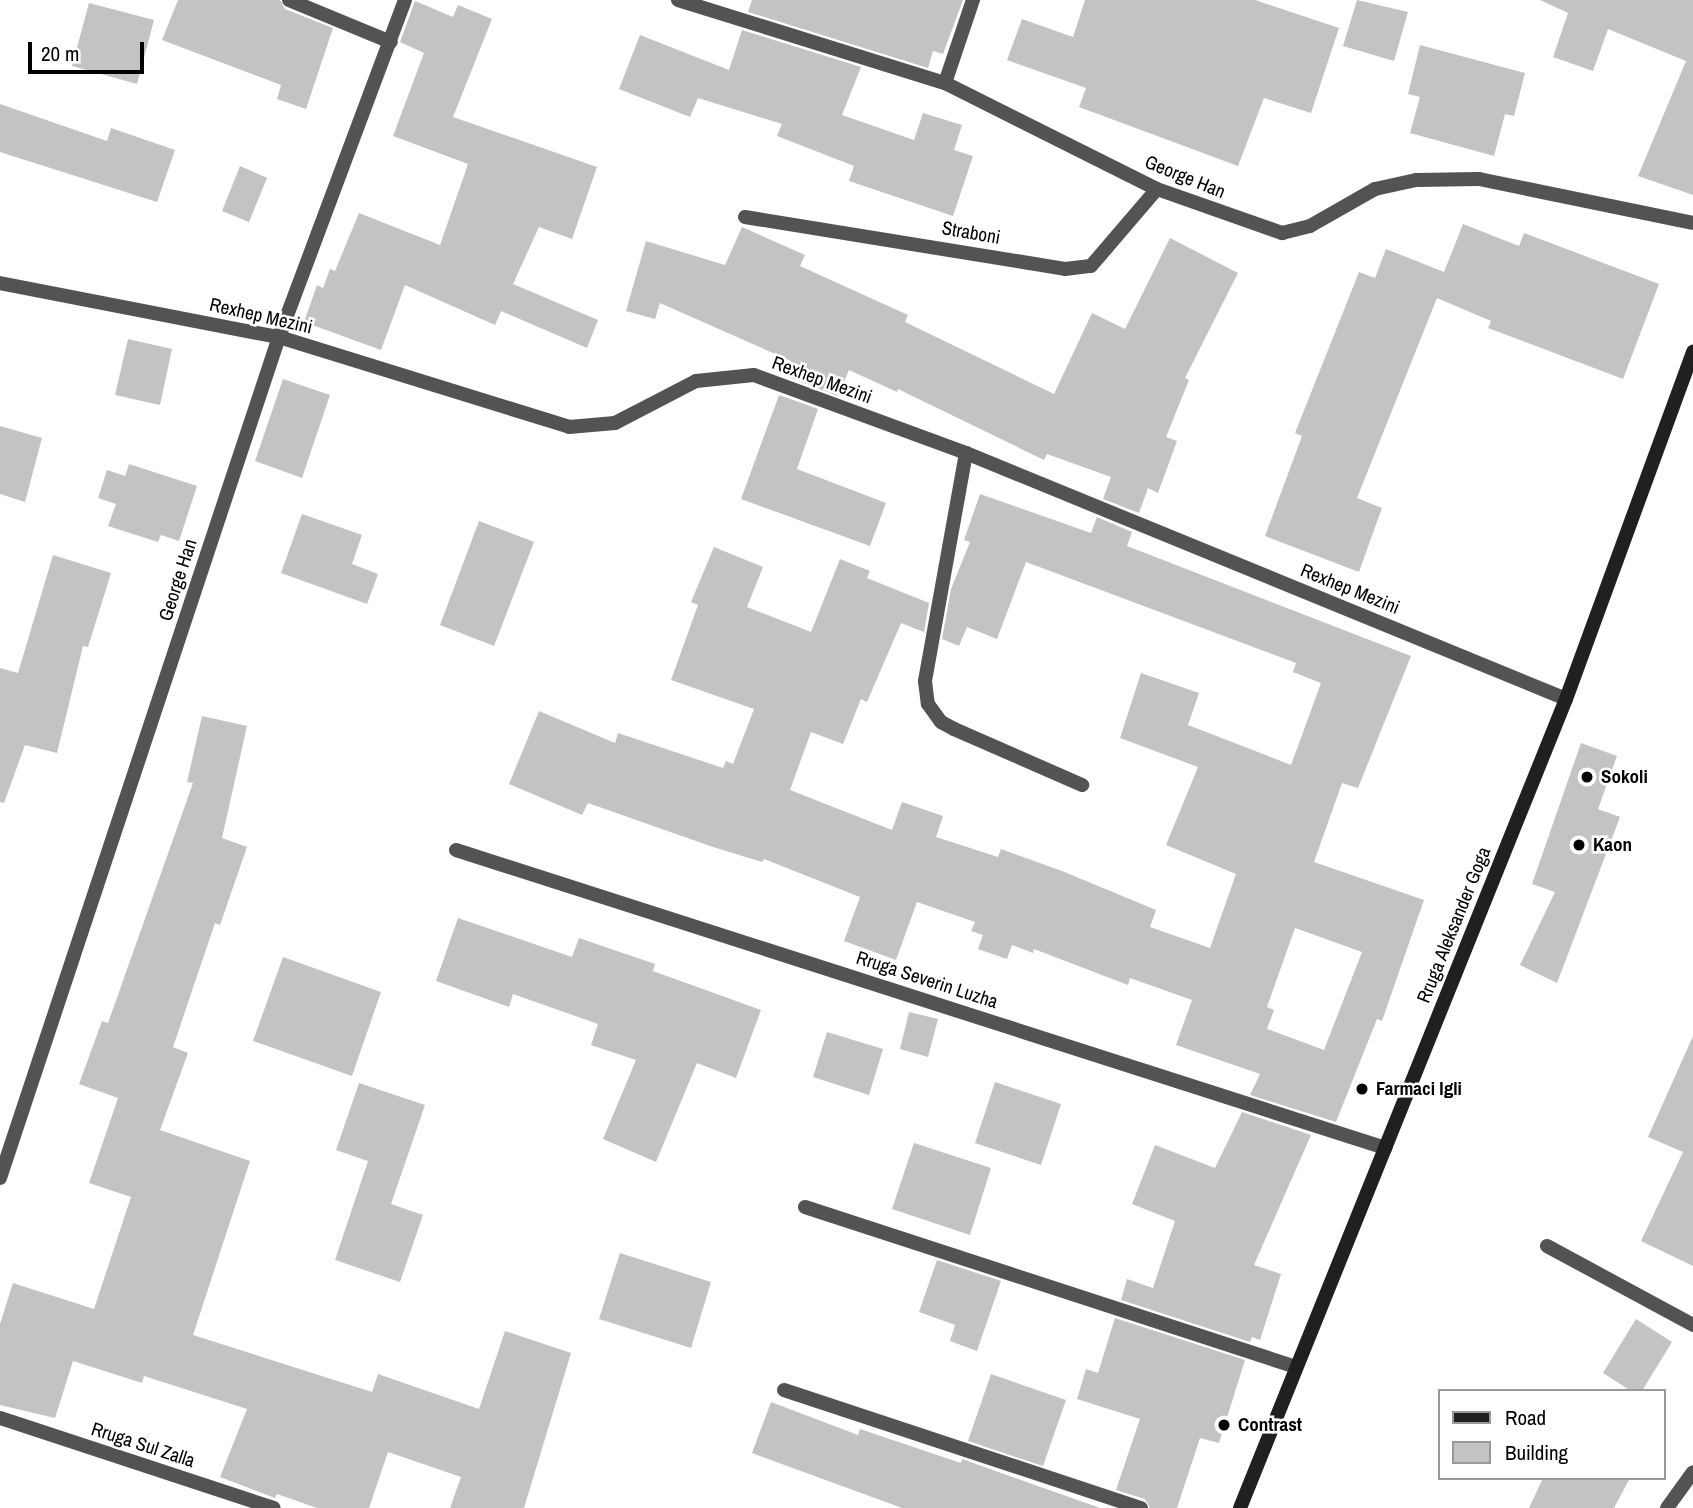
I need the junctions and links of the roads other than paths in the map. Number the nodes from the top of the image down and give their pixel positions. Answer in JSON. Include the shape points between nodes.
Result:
{"nodes":[{"id":1,"x":289,"y":0,"type":"edge"},
{"id":2,"x":405,"y":0,"type":"edge"},
{"id":3,"x":678,"y":0,"type":"edge"},
{"id":4,"x":973,"y":0,"type":"edge"},
{"id":5,"x":391,"y":42,"type":"junction"},
{"id":6,"x":945,"y":83,"type":"junction"},
{"id":7,"x":1157,"y":189,"type":"junction"},
{"id":8,"x":745,"y":216,"type":"dead end"},
{"id":9,"x":1693,"y":223,"type":"edge"},
{"id":10,"x":0,"y":283,"type":"edge"},
{"id":11,"x":279,"y":337,"type":"junction"},
{"id":12,"x":1693,"y":352,"type":"edge"},
{"id":13,"x":966,"y":453,"type":"junction"},
{"id":14,"x":1566,"y":699,"type":"junction"},
{"id":15,"x":1082,"y":785,"type":"dead end"},
{"id":16,"x":456,"y":850,"type":"dead end"},
{"id":17,"x":1385,"y":1148,"type":"junction"},
{"id":18,"x":0,"y":1178,"type":"edge"},
{"id":19,"x":805,"y":1208,"type":"dead end"},
{"id":20,"x":1548,"y":1247,"type":"dead end"},
{"id":21,"x":1693,"y":1325,"type":"edge"},
{"id":22,"x":1296,"y":1367,"type":"junction"},
{"id":23,"x":784,"y":1390,"type":"dead end"},
{"id":24,"x":0,"y":1418,"type":"edge"},
{"id":25,"x":1693,"y":1472,"type":"edge"},
{"id":26,"x":274,"y":1508,"type":"edge"},
{"id":27,"x":1141,"y":1508,"type":"edge"},
{"id":28,"x":1240,"y":1508,"type":"edge"},
{"id":29,"x":1667,"y":1508,"type":"edge"}],
"edges":[{"from":1,"to":5,"type":"street"},
{"from":2,"to":5,"type":"street","name":"George Han"},
{"from":3,"to":6,"type":"street","name":"George Han"},
{"from":4,"to":6,"type":"street"},
{"from":5,"to":11,"type":"street","name":"George Han"},
{"from":6,"to":7,"type":"street","name":"George Han"},
{"from":7,"to":8,"type":"street","name":"Straboni","via":[[1091,266],[1065,269]]},
{"from":7,"to":9,"type":"street","name":"George Han","via":[[1282,233],[1310,226],[1375,189],[1416,180],[1479,179]]},
{"from":10,"to":11,"type":"street","name":"Rexhep Mezini"},
{"from":11,"to":13,"type":"street","name":"Rexhep Mezini","via":[[544,423],[569,427],[615,423],[696,380],[754,375]]},
{"from":11,"to":18,"type":"street","name":"George Han"},
{"from":12,"to":14,"type":"main road","name":"Rruga Aleksander Goga"},
{"from":13,"to":14,"type":"street","name":"Rexhep Mezini"},
{"from":13,"to":15,"type":"street","via":[[925,681],[928,704],[941,722]]},
{"from":14,"to":17,"type":"main road","name":"Rruga Aleksander Goga"},
{"from":16,"to":17,"type":"street","name":"Rruga Severin Luzha"},
{"from":17,"to":22,"type":"main road","name":"Rruga Aleksander Goga"},
{"from":19,"to":22,"type":"street"},
{"from":20,"to":21,"type":"street"},
{"from":22,"to":28,"type":"main road","name":"Rruga Aleksander Goga"},
{"from":23,"to":27,"type":"street"},
{"from":24,"to":26,"type":"street","name":"Rruga Sul Zalla"},
{"from":25,"to":29,"type":"street"}]}
